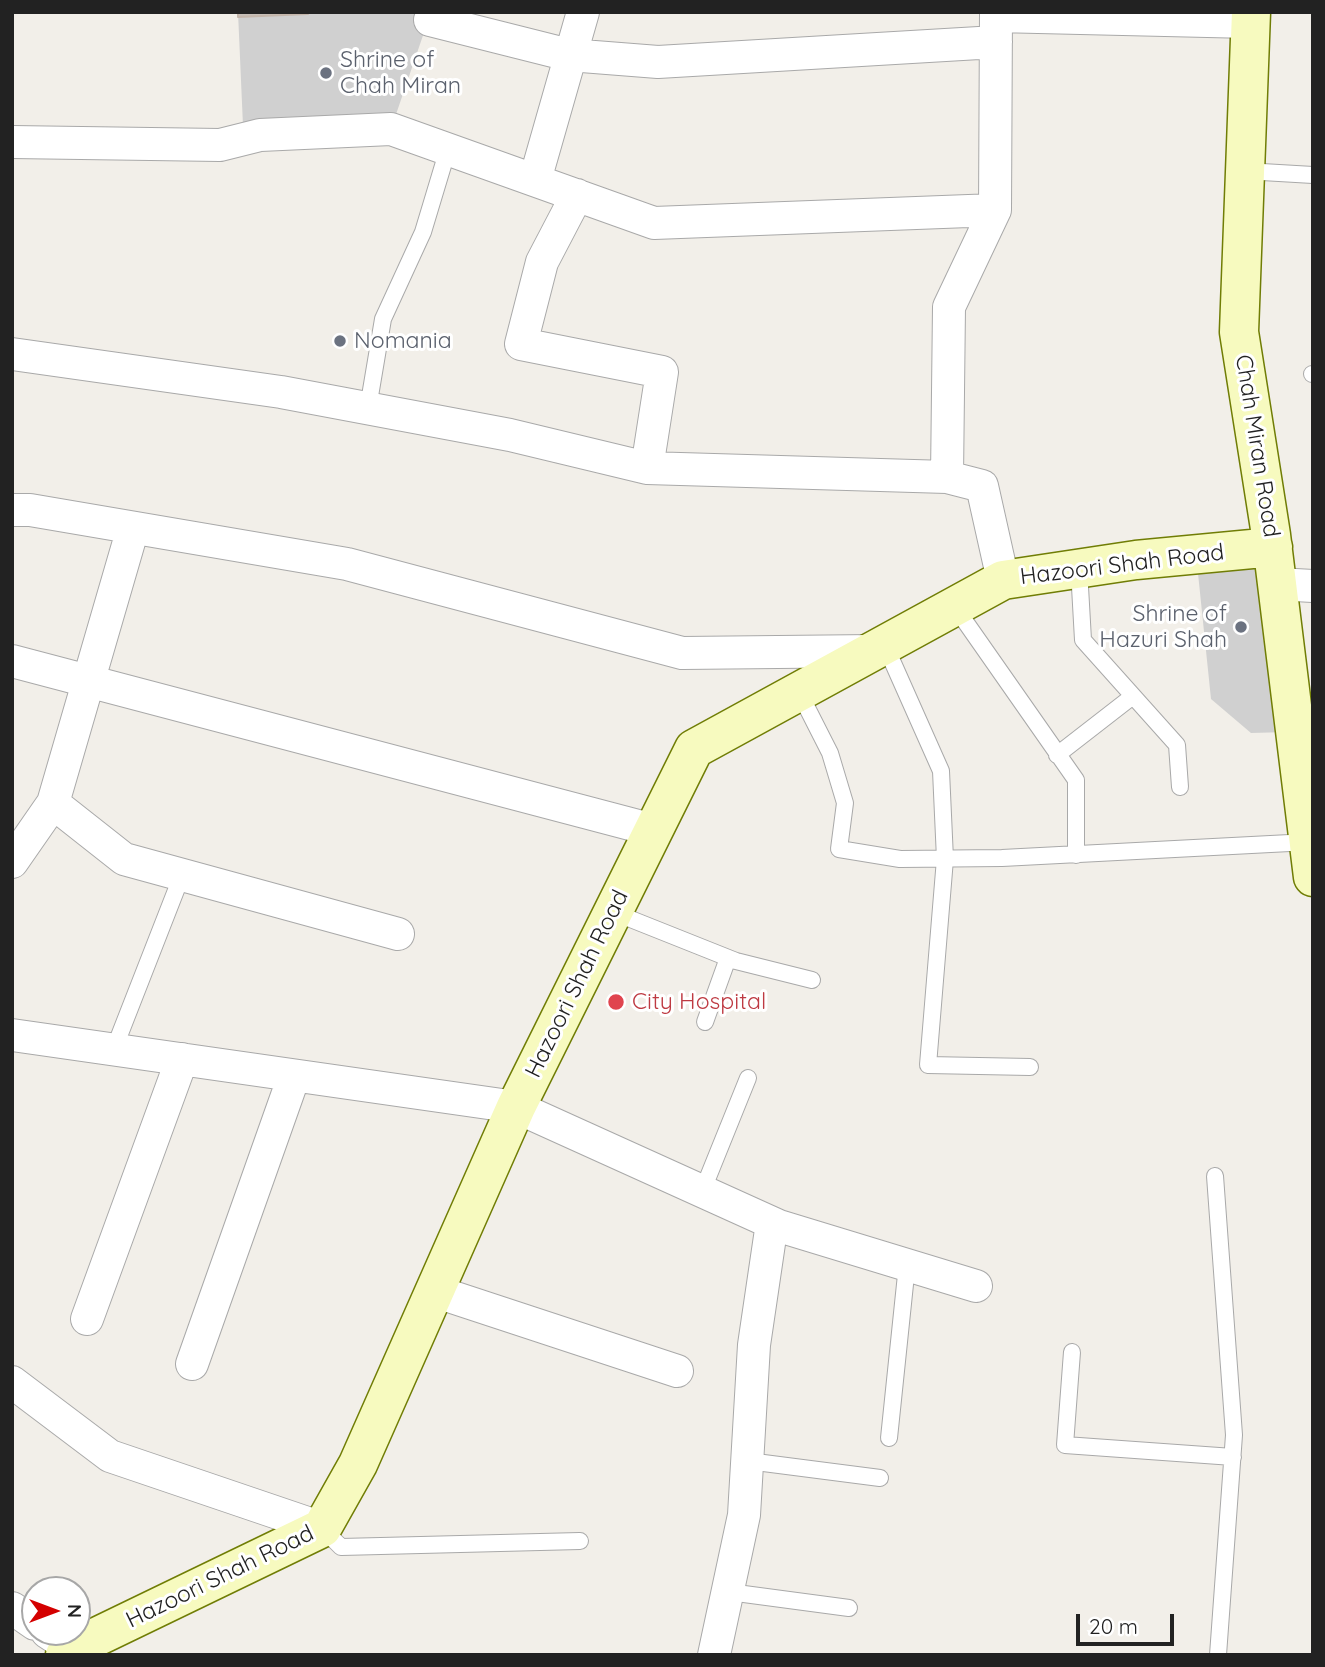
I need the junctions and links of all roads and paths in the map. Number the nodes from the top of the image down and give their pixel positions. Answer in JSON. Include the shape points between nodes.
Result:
{"nodes":[{"id":1,"x":583,"y":12,"type":"edge"},
{"id":2,"x":1250,"y":17,"type":"edge"},
{"id":3,"x":430,"y":20,"type":"dead end"},
{"id":4,"x":996,"y":24,"type":"edge"},
{"id":5,"x":569,"y":55,"type":"junction"},
{"id":6,"x":12,"y":142,"type":"edge"},
{"id":7,"x":447,"y":149,"type":"junction"},
{"id":8,"x":1245,"y":171,"type":"junction"},
{"id":9,"x":1313,"y":175,"type":"edge"},
{"id":10,"x":535,"y":180,"type":"junction"},
{"id":11,"x":577,"y":195,"type":"junction"},
{"id":12,"x":995,"y":210,"type":"junction"},
{"id":13,"x":12,"y":354,"type":"edge"},
{"id":14,"x":368,"y":408,"type":"junction"},
{"id":15,"x":647,"y":468,"type":"junction"},
{"id":16,"x":947,"y":477,"type":"junction"},
{"id":17,"x":12,"y":510,"type":"edge"},
{"id":18,"x":133,"y":528,"type":"junction"},
{"id":19,"x":1273,"y":547,"type":"junction"},
{"id":20,"x":1079,"y":569,"type":"junction"},
{"id":21,"x":1003,"y":580,"type":"junction"},
{"id":22,"x":1295,"y":585,"type":"edge"},
{"id":23,"x":955,"y":607,"type":"junction"},
{"id":24,"x":880,"y":648,"type":"junction"},
{"id":25,"x":12,"y":661,"type":"edge"},
{"id":26,"x":88,"y":681,"type":"junction"},
{"id":27,"x":799,"y":692,"type":"junction"},
{"id":28,"x":1133,"y":696,"type":"junction"},
{"id":29,"x":1057,"y":755,"type":"junction"},
{"id":30,"x":1180,"y":787,"type":"dead end"},
{"id":31,"x":53,"y":803,"type":"junction"},
{"id":32,"x":653,"y":830,"type":"junction"},
{"id":33,"x":1076,"y":855,"type":"junction"},
{"id":34,"x":945,"y":859,"type":"junction"},
{"id":35,"x":1311,"y":859,"type":"edge"},
{"id":36,"x":12,"y":862,"type":"edge"},
{"id":37,"x":182,"y":875,"type":"junction"},
{"id":38,"x":612,"y":912,"type":"junction"},
{"id":39,"x":398,"y":934,"type":"dead end"},
{"id":40,"x":728,"y":958,"type":"junction"},
{"id":41,"x":812,"y":979,"type":"dead end"},
{"id":42,"x":705,"y":1022,"type":"dead end"},
{"id":43,"x":12,"y":1035,"type":"edge"},
{"id":44,"x":114,"y":1049,"type":"junction"},
{"id":45,"x":182,"y":1059,"type":"junction"},
{"id":46,"x":1030,"y":1067,"type":"dead end"},
{"id":47,"x":295,"y":1076,"type":"junction"},
{"id":48,"x":748,"y":1078,"type":"dead end"},
{"id":49,"x":516,"y":1107,"type":"junction"},
{"id":50,"x":1215,"y":1176,"type":"dead end"},
{"id":51,"x":702,"y":1192,"type":"junction"},
{"id":52,"x":772,"y":1223,"type":"junction"},
{"id":53,"x":907,"y":1265,"type":"junction"},
{"id":54,"x":976,"y":1286,"type":"dead end"},
{"id":55,"x":434,"y":1292,"type":"junction"},
{"id":56,"x":87,"y":1319,"type":"dead end"},
{"id":57,"x":1072,"y":1352,"type":"dead end"},
{"id":58,"x":192,"y":1364,"type":"dead end"},
{"id":59,"x":677,"y":1371,"type":"dead end"},
{"id":60,"x":12,"y":1382,"type":"edge"},
{"id":61,"x":889,"y":1438,"type":"dead end"},
{"id":62,"x":1233,"y":1457,"type":"junction"},
{"id":63,"x":748,"y":1461,"type":"junction"},
{"id":64,"x":880,"y":1478,"type":"dead end"},
{"id":65,"x":322,"y":1528,"type":"junction"},
{"id":66,"x":580,"y":1541,"type":"dead end"},
{"id":67,"x":729,"y":1592,"type":"junction"},
{"id":68,"x":849,"y":1608,"type":"dead end"},
{"id":69,"x":91,"y":1632,"type":"edge"},
{"id":70,"x":714,"y":1655,"type":"edge"},
{"id":71,"x":1218,"y":1655,"type":"edge"}],
"edges":[{"from":1,"to":5,"type":"street"},
{"from":2,"to":4,"type":"street"},
{"from":2,"to":8,"type":"street","name":"Chah Miran Road"},
{"from":3,"to":5,"type":"street"},
{"from":4,"to":5,"type":"street","via":[[658,62]]},
{"from":4,"to":12,"type":"street"},
{"from":5,"to":10,"type":"street"},
{"from":6,"to":7,"type":"street","via":[[220,145],[260,135],[391,129]]},
{"from":7,"to":10,"type":"street"},
{"from":7,"to":14,"type":"lane","via":[[423,232],[383,319]]},
{"from":8,"to":9,"type":"lane"},
{"from":8,"to":19,"type":"street","name":"Chah Miran Road","via":[[1239,332]]},
{"from":10,"to":11,"type":"street"},
{"from":11,"to":12,"type":"street","via":[[654,223]]},
{"from":11,"to":15,"type":"street","via":[[542,262],[521,344],[662,372]]},
{"from":12,"to":16,"type":"street","via":[[949,307]]},
{"from":13,"to":14,"type":"street"},
{"from":14,"to":15,"type":"street"},
{"from":15,"to":16,"type":"street"},
{"from":16,"to":21,"type":"street","via":[[982,486]]},
{"from":17,"to":18,"type":"street"},
{"from":18,"to":24,"type":"street","via":[[347,564],[682,653]]},
{"from":18,"to":26,"type":"street"},
{"from":19,"to":20,"type":"street","name":"Hazoori Shah Road"},
{"from":19,"to":22,"type":"street","name":"Chah Miran Road"},
{"from":20,"to":21,"type":"street","name":"Hazoori Shah Road"},
{"from":20,"to":28,"type":"lane","via":[[1083,640]]},
{"from":21,"to":23,"type":"street","name":"Hazoori Shah Road"},
{"from":22,"to":35,"type":"street","name":"Chah Miran Road"},
{"from":23,"to":24,"type":"street","name":"Hazoori Shah Road"},
{"from":23,"to":29,"type":"lane"},
{"from":24,"to":27,"type":"street","name":"Hazoori Shah Road"},
{"from":24,"to":34,"type":"lane","via":[[942,771]]},
{"from":25,"to":26,"type":"street"},
{"from":26,"to":31,"type":"street"},
{"from":26,"to":32,"type":"street"},
{"from":27,"to":32,"type":"street","name":"Hazoori Shah Road","via":[[694,749]]},
{"from":27,"to":34,"type":"lane","via":[[830,753],[845,803],[839,849],[900,859]]},
{"from":28,"to":29,"type":"lane"},
{"from":28,"to":30,"type":"lane","via":[[1177,745]]},
{"from":29,"to":33,"type":"lane","via":[[1076,780]]},
{"from":31,"to":36,"type":"street"},
{"from":31,"to":37,"type":"street","via":[[124,859]]},
{"from":32,"to":38,"type":"street","name":"Hazoori Shah Road"},
{"from":33,"to":34,"type":"lane"},
{"from":33,"to":35,"type":"lane"},
{"from":34,"to":46,"type":"lane","via":[[928,1065]]},
{"from":37,"to":39,"type":"street"},
{"from":37,"to":44,"type":"lane"},
{"from":38,"to":40,"type":"lane"},
{"from":38,"to":49,"type":"street","name":"Hazoori Shah Road"},
{"from":40,"to":41,"type":"lane"},
{"from":40,"to":42,"type":"lane"},
{"from":43,"to":44,"type":"street"},
{"from":44,"to":45,"type":"street"},
{"from":45,"to":47,"type":"street"},
{"from":45,"to":56,"type":"street"},
{"from":47,"to":49,"type":"street"},
{"from":47,"to":58,"type":"street"},
{"from":48,"to":51,"type":"lane"},
{"from":49,"to":51,"type":"street"},
{"from":49,"to":55,"type":"street","name":"Hazoori Shah Road"},
{"from":50,"to":62,"type":"lane"},
{"from":51,"to":52,"type":"street"},
{"from":52,"to":53,"type":"street"},
{"from":52,"to":63,"type":"street","via":[[754,1345]]},
{"from":53,"to":54,"type":"street"},
{"from":53,"to":61,"type":"lane"},
{"from":55,"to":59,"type":"street"},
{"from":55,"to":65,"type":"street","name":"Hazoori Shah Road","via":[[358,1464]]},
{"from":57,"to":62,"type":"lane","via":[[1065,1445]]},
{"from":60,"to":65,"type":"street","via":[[110,1457]]},
{"from":62,"to":71,"type":"lane"},
{"from":63,"to":64,"type":"lane"},
{"from":63,"to":67,"type":"street","via":[[744,1515]]},
{"from":65,"to":66,"type":"lane","via":[[341,1547]]},
{"from":65,"to":69,"type":"street","name":"Hazoori Shah Road"},
{"from":67,"to":68,"type":"lane"},
{"from":67,"to":70,"type":"street"}]}
